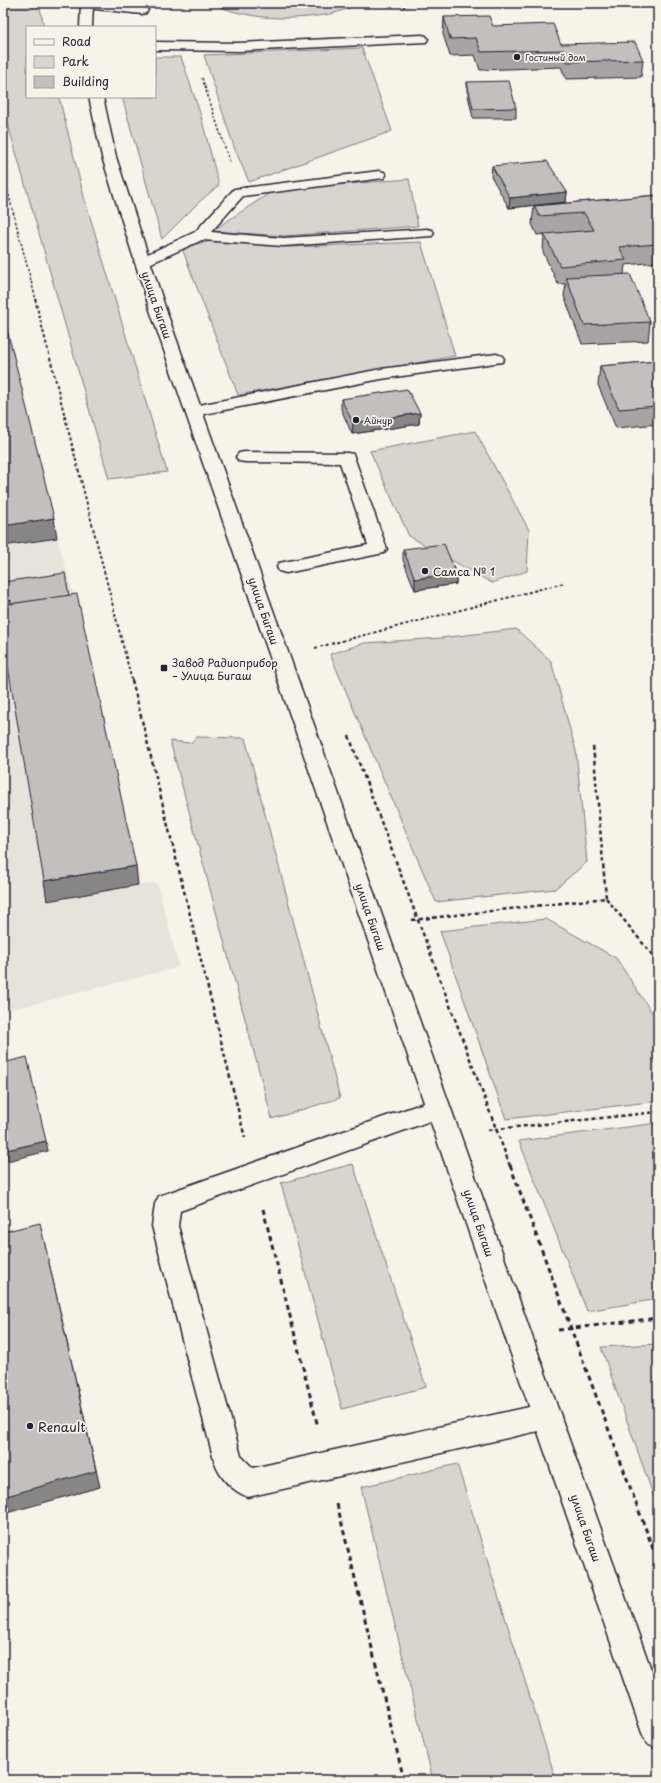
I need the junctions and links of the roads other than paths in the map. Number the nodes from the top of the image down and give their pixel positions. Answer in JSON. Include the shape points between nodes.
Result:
{"nodes":[{"id":1,"x":87,"y":3,"type":"edge"},
{"id":2,"x":142,"y":10,"type":"dead end"},
{"id":3,"x":86,"y":26,"type":"edge"},
{"id":4,"x":422,"y":39,"type":"dead end"},
{"id":5,"x":156,"y":46,"type":"edge"},
{"id":6,"x":96,"y":98,"type":"edge"},
{"id":7,"x":379,"y":175,"type":"dead end"},
{"id":8,"x":427,"y":234,"type":"dead end"},
{"id":9,"x":200,"y":235,"type":"junction"},
{"id":10,"x":142,"y":262,"type":"junction"},
{"id":11,"x":496,"y":359,"type":"dead end"},
{"id":12,"x":194,"y":411,"type":"junction"},
{"id":13,"x":245,"y":457,"type":"dead end"},
{"id":14,"x":286,"y":567,"type":"dead end"},
{"id":15,"x":438,"y":1108,"type":"junction"},
{"id":16,"x":547,"y":1416,"type":"junction"},
{"id":17,"x":658,"y":1733,"type":"edge"}],
"edges":[{"from":1,"to":2,"type":"main road"},
{"from":1,"to":3,"type":"main road"},
{"from":4,"to":5,"type":"main road","via":[[239,47]]},
{"from":6,"to":10,"type":"main road","name":"улица Бигаш","via":[[109,157]]},
{"from":7,"to":9,"type":"main road","via":[[239,192]]},
{"from":8,"to":9,"type":"main road","via":[[283,242]]},
{"from":9,"to":10,"type":"main road"},
{"from":10,"to":12,"type":"main road","name":"улица Бигаш"},
{"from":11,"to":12,"type":"main road","via":[[381,374]]},
{"from":12,"to":15,"type":"main road","name":"улица Бигаш"},
{"from":13,"to":14,"type":"main road","via":[[347,458],[378,549]]},
{"from":15,"to":16,"type":"main road","name":"улица Бигаш"},
{"from":15,"to":16,"type":"main road","via":[[168,1204],[164,1226],[229,1464],[248,1482]]},
{"from":16,"to":17,"type":"main road","name":"улица Бигаш"}]}
